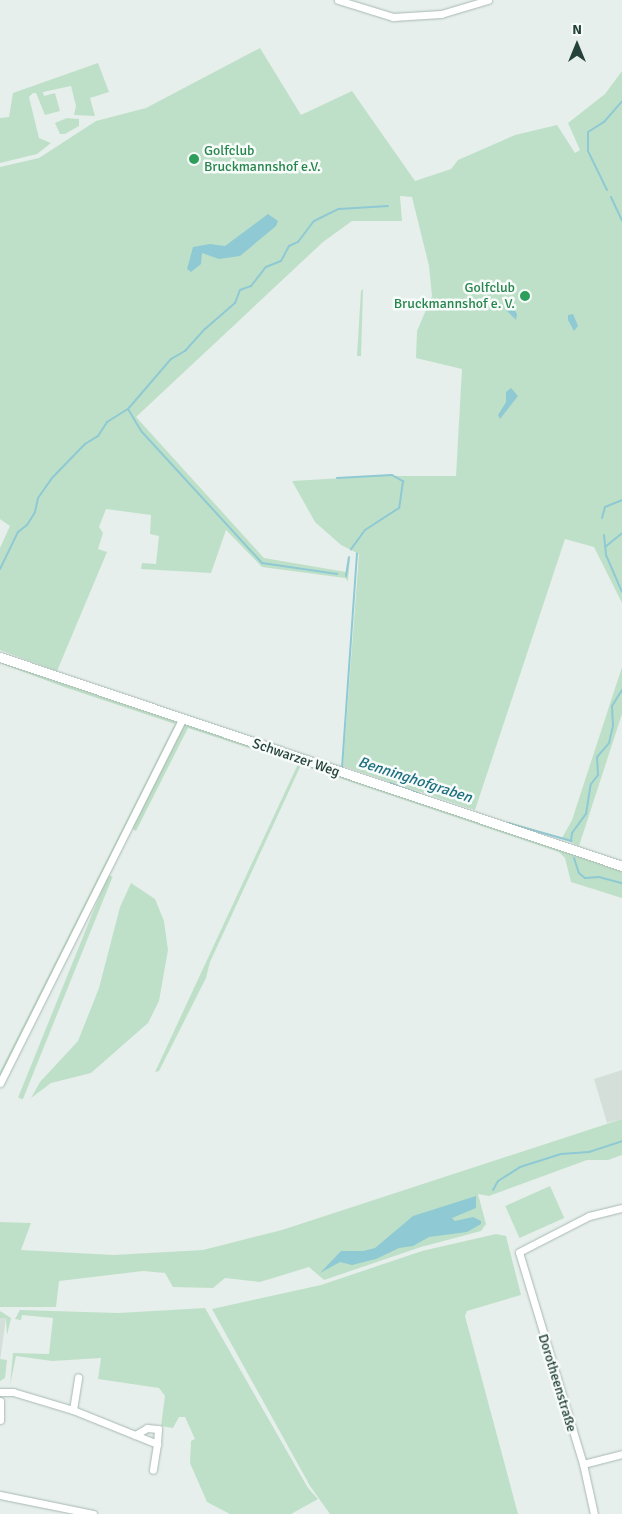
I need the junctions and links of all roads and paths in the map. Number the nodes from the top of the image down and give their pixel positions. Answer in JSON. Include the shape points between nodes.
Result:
{"nodes":[{"id":1,"x":338,"y":0,"type":"edge"},
{"id":2,"x":488,"y":0,"type":"edge"},
{"id":3,"x":0,"y":657,"type":"edge"},
{"id":4,"x":182,"y":720,"type":"junction"},
{"id":5,"x":622,"y":866,"type":"edge"},
{"id":6,"x":0,"y":1083,"type":"edge"},
{"id":7,"x":622,"y":1208,"type":"edge"},
{"id":8,"x":78,"y":1377,"type":"dead end"},
{"id":9,"x":0,"y":1392,"type":"edge"},
{"id":10,"x":0,"y":1400,"type":"edge"},
{"id":11,"x":73,"y":1410,"type":"junction"},
{"id":12,"x":0,"y":1420,"type":"edge"},
{"id":13,"x":135,"y":1435,"type":"junction"},
{"id":14,"x":157,"y":1444,"type":"junction"},
{"id":15,"x":622,"y":1454,"type":"edge"},
{"id":16,"x":583,"y":1464,"type":"junction"},
{"id":17,"x":154,"y":1470,"type":"dead end"},
{"id":18,"x":0,"y":1495,"type":"edge"},
{"id":19,"x":93,"y":1514,"type":"edge"},
{"id":20,"x":594,"y":1514,"type":"edge"}],
"edges":[{"from":1,"to":2,"type":"street","via":[[393,17],[441,14]]},
{"from":3,"to":4,"type":"street","name":"Schwarzer Weg"},
{"from":4,"to":5,"type":"street","name":"Schwarzer Weg"},
{"from":4,"to":6,"type":"street"},
{"from":7,"to":16,"type":"street","name":"Dorotheenstraße","via":[[589,1216],[519,1252]]},
{"from":8,"to":11,"type":"street"},
{"from":9,"to":11,"type":"street","via":[[13,1392]]},
{"from":10,"to":12,"type":"street"},
{"from":11,"to":13,"type":"street"},
{"from":13,"to":14,"type":"street"},
{"from":13,"to":14,"type":"street","via":[[147,1428],[158,1429]]},
{"from":14,"to":17,"type":"street"},
{"from":15,"to":16,"type":"street"},
{"from":16,"to":20,"type":"street","name":"Dorotheenstraße"},
{"from":18,"to":19,"type":"street"}]}
